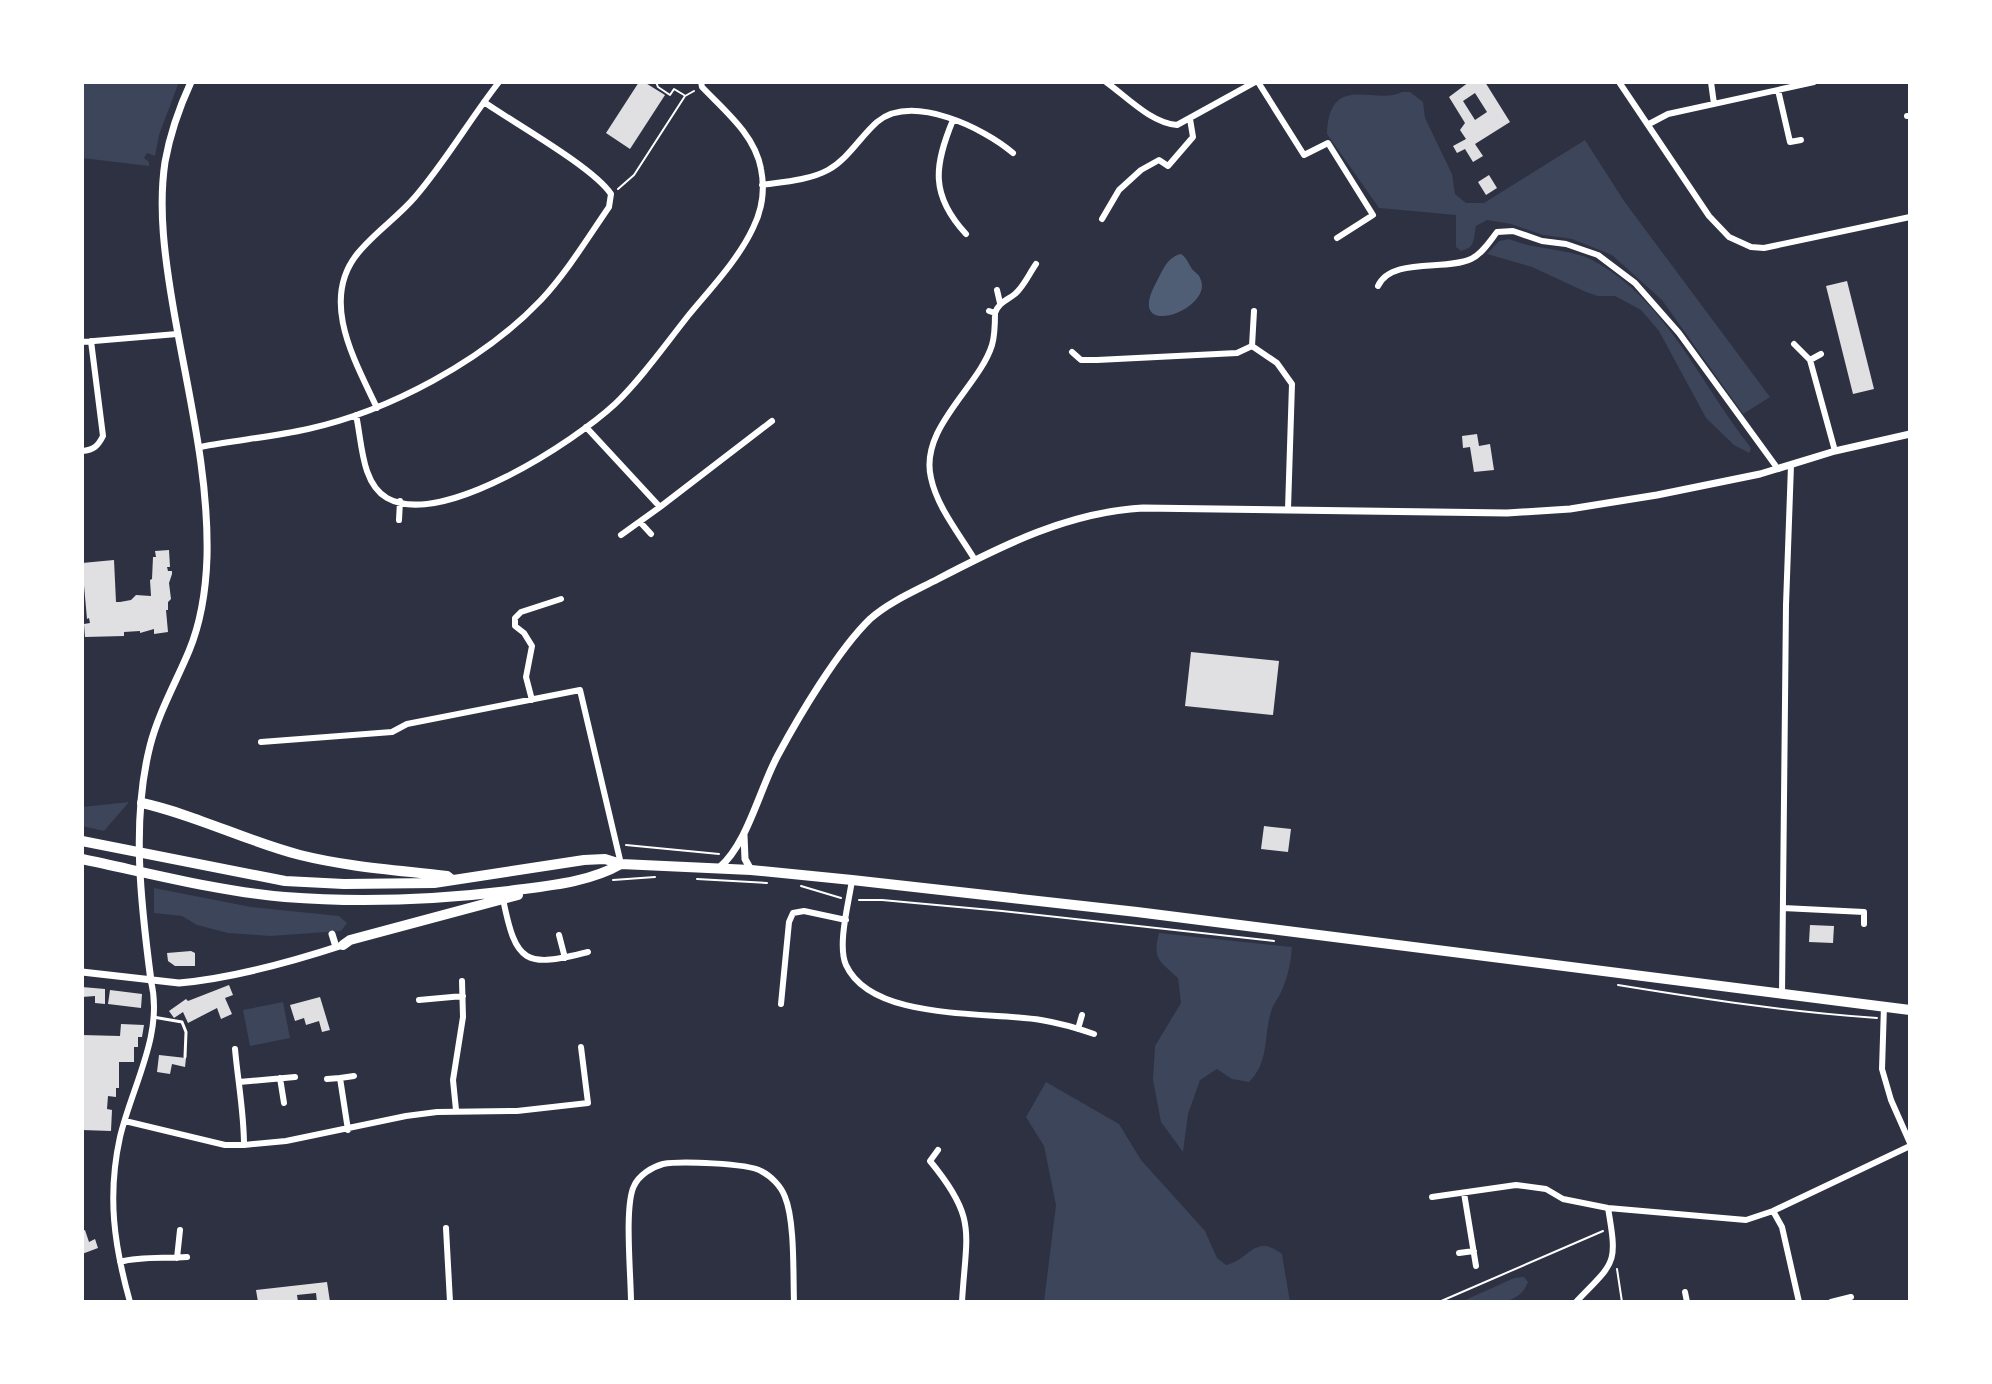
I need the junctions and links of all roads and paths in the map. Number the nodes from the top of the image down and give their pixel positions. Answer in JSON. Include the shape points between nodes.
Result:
{"nodes":[{"id":1,"x":191,"y":82,"type":"edge"},
{"id":2,"x":499,"y":82,"type":"edge"},
{"id":3,"x":656,"y":82,"type":"edge"},
{"id":4,"x":1106,"y":82,"type":"edge"},
{"id":5,"x":1619,"y":82,"type":"edge"},
{"id":6,"x":1711,"y":82,"type":"edge"},
{"id":7,"x":1814,"y":82,"type":"edge"},
{"id":8,"x":1253,"y":83,"type":"edge"},
{"id":9,"x":702,"y":84,"type":"edge"},
{"id":10,"x":1778,"y":90,"type":"junction"},
{"id":11,"x":685,"y":96,"type":"junction"},
{"id":12,"x":484,"y":102,"type":"junction"},
{"id":13,"x":1714,"y":104,"type":"junction"},
{"id":14,"x":1190,"y":119,"type":"junction"},
{"id":15,"x":953,"y":120,"type":"junction"},
{"id":16,"x":1649,"y":124,"type":"junction"},
{"id":17,"x":1801,"y":140,"type":"dead end"},
{"id":18,"x":1790,"y":142,"type":"junction"},
{"id":19,"x":1779,"y":144,"type":"dead end"},
{"id":20,"x":1013,"y":153,"type":"dead end"},
{"id":21,"x":762,"y":185,"type":"junction"},
{"id":22,"x":611,"y":194,"type":"junction"},
{"id":23,"x":1108,"y":212,"type":"junction"},
{"id":24,"x":1910,"y":217,"type":"edge"},
{"id":25,"x":1116,"y":218,"type":"dead end"},
{"id":26,"x":1102,"y":219,"type":"dead end"},
{"id":27,"x":966,"y":234,"type":"dead end"},
{"id":28,"x":1337,"y":238,"type":"dead end"},
{"id":29,"x":1036,"y":264,"type":"dead end"},
{"id":30,"x":1378,"y":286,"type":"dead end"},
{"id":31,"x":997,"y":290,"type":"dead end"},
{"id":32,"x":1000,"y":303,"type":"junction"},
{"id":33,"x":1254,"y":311,"type":"dead end"},
{"id":34,"x":177,"y":334,"type":"junction"},
{"id":35,"x":91,"y":341,"type":"junction"},
{"id":36,"x":82,"y":342,"type":"edge"},
{"id":37,"x":1794,"y":344,"type":"dead end"},
{"id":38,"x":1252,"y":346,"type":"junction"},
{"id":39,"x":1072,"y":352,"type":"dead end"},
{"id":40,"x":1821,"y":354,"type":"dead end"},
{"id":41,"x":1810,"y":360,"type":"junction"},
{"id":42,"x":1277,"y":363,"type":"junction"},
{"id":43,"x":1270,"y":369,"type":"dead end"},
{"id":44,"x":377,"y":408,"type":"junction"},
{"id":45,"x":356,"y":415,"type":"junction"},
{"id":46,"x":772,"y":421,"type":"dead end"},
{"id":47,"x":586,"y":427,"type":"junction"},
{"id":48,"x":1910,"y":434,"type":"edge"},
{"id":49,"x":200,"y":447,"type":"junction"},
{"id":50,"x":82,"y":451,"type":"edge"},
{"id":51,"x":1835,"y":451,"type":"junction"},
{"id":52,"x":1791,"y":465,"type":"junction"},
{"id":53,"x":1778,"y":469,"type":"junction"},
{"id":54,"x":400,"y":501,"type":"junction"},
{"id":55,"x":660,"y":507,"type":"junction"},
{"id":56,"x":1288,"y":509,"type":"junction"},
{"id":57,"x":399,"y":520,"type":"dead end"},
{"id":58,"x":640,"y":522,"type":"junction"},
{"id":59,"x":651,"y":534,"type":"dead end"},
{"id":60,"x":621,"y":535,"type":"dead end"},
{"id":61,"x":975,"y":560,"type":"junction"},
{"id":62,"x":561,"y":599,"type":"dead end"},
{"id":63,"x":532,"y":700,"type":"junction"},
{"id":64,"x":261,"y":742,"type":"dead end"},
{"id":65,"x":142,"y":803,"type":"junction"},
{"id":66,"x":745,"y":829,"type":"junction"},
{"id":67,"x":82,"y":841,"type":"edge"},
{"id":68,"x":617,"y":845,"type":"junction"},
{"id":69,"x":735,"y":850,"type":"junction"},
{"id":70,"x":82,"y":859,"type":"edge"},
{"id":71,"x":621,"y":864,"type":"junction"},
{"id":72,"x":719,"y":868,"type":"junction"},
{"id":73,"x":751,"y":870,"type":"junction"},
{"id":74,"x":666,"y":876,"type":"dead end"},
{"id":75,"x":697,"y":879,"type":"dead end"},
{"id":76,"x":852,"y":880,"type":"junction"},
{"id":77,"x":453,"y":881,"type":"junction"},
{"id":78,"x":611,"y":881,"type":"dead end"},
{"id":79,"x":770,"y":883,"type":"dead end"},
{"id":80,"x":551,"y":885,"type":"junction"},
{"id":81,"x":801,"y":886,"type":"dead end"},
{"id":82,"x":503,"y":899,"type":"junction"},
{"id":83,"x":850,"y":900,"type":"junction"},
{"id":84,"x":1783,"y":908,"type":"junction"},
{"id":85,"x":846,"y":920,"type":"junction"},
{"id":86,"x":1864,"y":924,"type":"dead end"},
{"id":87,"x":332,"y":934,"type":"dead end"},
{"id":88,"x":559,"y":935,"type":"dead end"},
{"id":89,"x":1280,"y":941,"type":"dead end"},
{"id":90,"x":340,"y":946,"type":"junction"},
{"id":91,"x":588,"y":952,"type":"dead end"},
{"id":92,"x":565,"y":958,"type":"junction"},
{"id":93,"x":82,"y":972,"type":"edge"},
{"id":94,"x":151,"y":981,"type":"junction"},
{"id":95,"x":462,"y":981,"type":"dead end"},
{"id":96,"x":1608,"y":983,"type":"dead end"},
{"id":97,"x":1782,"y":994,"type":"junction"},
{"id":98,"x":463,"y":996,"type":"junction"},
{"id":99,"x":419,"y":1000,"type":"dead end"},
{"id":100,"x":781,"y":1004,"type":"dead end"},
{"id":101,"x":1884,"y":1006,"type":"junction"},
{"id":102,"x":1910,"y":1010,"type":"edge"},
{"id":103,"x":1082,"y":1015,"type":"dead end"},
{"id":104,"x":153,"y":1017,"type":"junction"},
{"id":105,"x":1883,"y":1018,"type":"junction"},
{"id":106,"x":1078,"y":1029,"type":"junction"},
{"id":107,"x":1094,"y":1034,"type":"dead end"},
{"id":108,"x":581,"y":1047,"type":"dead end"},
{"id":109,"x":235,"y":1049,"type":"dead end"},
{"id":110,"x":185,"y":1057,"type":"dead end"},
{"id":111,"x":354,"y":1076,"type":"dead end"},
{"id":112,"x":295,"y":1077,"type":"dead end"},
{"id":113,"x":280,"y":1078,"type":"junction"},
{"id":114,"x":340,"y":1078,"type":"junction"},
{"id":115,"x":327,"y":1079,"type":"dead end"},
{"id":116,"x":239,"y":1082,"type":"junction"},
{"id":117,"x":284,"y":1103,"type":"dead end"},
{"id":118,"x":588,"y":1103,"type":"junction"},
{"id":119,"x":456,"y":1110,"type":"junction"},
{"id":120,"x":589,"y":1113,"type":"dead end"},
{"id":121,"x":125,"y":1121,"type":"junction"},
{"id":122,"x":348,"y":1130,"type":"junction"},
{"id":123,"x":244,"y":1145,"type":"junction"},
{"id":124,"x":1910,"y":1145,"type":"edge"},
{"id":125,"x":938,"y":1150,"type":"dead end"},
{"id":126,"x":1464,"y":1193,"type":"junction"},
{"id":127,"x":1432,"y":1197,"type":"dead end"},
{"id":128,"x":1608,"y":1208,"type":"junction"},
{"id":129,"x":1773,"y":1211,"type":"junction"},
{"id":130,"x":1611,"y":1227,"type":"junction"},
{"id":131,"x":446,"y":1228,"type":"dead end"},
{"id":132,"x":180,"y":1230,"type":"dead end"},
{"id":133,"x":1474,"y":1251,"type":"junction"},
{"id":134,"x":1459,"y":1253,"type":"dead end"},
{"id":135,"x":1614,"y":1253,"type":"junction"},
{"id":136,"x":187,"y":1257,"type":"dead end"},
{"id":137,"x":177,"y":1258,"type":"junction"},
{"id":138,"x":120,"y":1262,"type":"junction"},
{"id":139,"x":1476,"y":1266,"type":"dead end"},
{"id":140,"x":1685,"y":1292,"type":"dead end"},
{"id":141,"x":1851,"y":1297,"type":"dead end"},
{"id":142,"x":130,"y":1302,"type":"edge"},
{"id":143,"x":450,"y":1302,"type":"edge"},
{"id":144,"x":631,"y":1302,"type":"edge"},
{"id":145,"x":794,"y":1302,"type":"edge"},
{"id":146,"x":962,"y":1302,"type":"edge"},
{"id":147,"x":1439,"y":1302,"type":"edge"},
{"id":148,"x":1576,"y":1302,"type":"edge"},
{"id":149,"x":1622,"y":1302,"type":"edge"},
{"id":150,"x":1687,"y":1302,"type":"edge"},
{"id":151,"x":1799,"y":1302,"type":"edge"},
{"id":152,"x":1831,"y":1302,"type":"edge"}],
"edges":[{"from":1,"to":34,"type":"street","via":[[173,129],[163,184],[165,249]]},
{"from":2,"to":12,"type":"street"},
{"from":3,"to":11,"type":"path","via":[[670,95],[674,89]]},
{"from":4,"to":14,"type":"street","via":[[1165,124]]},
{"from":5,"to":16,"type":"street"},
{"from":6,"to":13,"type":"street"},
{"from":7,"to":10,"type":"street"},
{"from":8,"to":14,"type":"street"},
{"from":8,"to":28,"type":"street","via":[[1304,155],[1328,143],[1373,215]]},
{"from":9,"to":11,"type":"path"},
{"from":9,"to":21,"type":"street","via":[[755,149]]},
{"from":10,"to":13,"type":"street"},
{"from":10,"to":18,"type":"street"},
{"from":11,"to":22,"type":"path","via":[[630,180]]},
{"from":12,"to":22,"type":"street","via":[[582,168]]},
{"from":12,"to":44,"type":"street","via":[[421,190],[358,253],[343,279],[340,307],[345,332]]},
{"from":13,"to":16,"type":"street"},
{"from":14,"to":23,"type":"street","via":[[1193,137],[1168,166],[1159,160],[1141,170],[1119,190]]},
{"from":15,"to":20,"type":"street"},
{"from":15,"to":21,"type":"street","via":[[893,113],[827,171]]},
{"from":15,"to":27,"type":"street","via":[[940,152],[938,179],[949,213]]},
{"from":16,"to":24,"type":"street","via":[[1719,229],[1751,247],[1779,247]]},
{"from":17,"to":18,"type":"street"},
{"from":18,"to":19,"type":"street"},
{"from":21,"to":47,"type":"street","via":[[762,207],[741,250],[626,392]]},
{"from":22,"to":44,"type":"street","via":[[609,207],[579,252],[526,315],[445,373]]},
{"from":23,"to":25,"type":"street"},
{"from":23,"to":26,"type":"street"},
{"from":29,"to":32,"type":"street","via":[[1014,295]]},
{"from":30,"to":53,"type":"street","via":[[1400,269],[1470,260],[1497,232],[1513,231],[1598,255],[1659,307]]},
{"from":31,"to":32,"type":"street"},
{"from":32,"to":61,"type":"street","via":[[992,312],[992,346],[937,434],[928,464],[941,503]]},
{"from":33,"to":38,"type":"street"},
{"from":34,"to":35,"type":"street"},
{"from":34,"to":49,"type":"street"},
{"from":35,"to":36,"type":"street"},
{"from":35,"to":50,"type":"street","via":[[103,436],[99,445]]},
{"from":37,"to":41,"type":"street"},
{"from":38,"to":39,"type":"street","via":[[1237,353],[1097,360],[1081,360]]},
{"from":38,"to":42,"type":"street"},
{"from":40,"to":41,"type":"street"},
{"from":41,"to":51,"type":"street"},
{"from":42,"to":43,"type":"street"},
{"from":42,"to":56,"type":"street","via":[[1292,384]]},
{"from":44,"to":45,"type":"street"},
{"from":45,"to":49,"type":"street"},
{"from":45,"to":54,"type":"street","via":[[370,477],[388,498]]},
{"from":46,"to":55,"type":"street"},
{"from":47,"to":54,"type":"street","via":[[487,487],[434,502]]},
{"from":47,"to":55,"type":"street"},
{"from":48,"to":51,"type":"street"},
{"from":49,"to":65,"type":"street","via":[[207,523],[203,598],[190,648],[150,748]]},
{"from":51,"to":52,"type":"street"},
{"from":52,"to":53,"type":"street"},
{"from":52,"to":84,"type":"street"},
{"from":53,"to":56,"type":"street","via":[[1570,509]]},
{"from":54,"to":57,"type":"street"},
{"from":55,"to":58,"type":"street"},
{"from":56,"to":61,"type":"street","via":[[1114,510],[1059,523]]},
{"from":58,"to":59,"type":"street"},
{"from":58,"to":60,"type":"street"},
{"from":61,"to":66,"type":"street","via":[[890,605],[863,626],[778,753]]},
{"from":62,"to":63,"type":"street","via":[[515,618],[515,626],[532,646],[526,677]]},
{"from":63,"to":64,"type":"street","via":[[407,724],[392,732]]},
{"from":63,"to":68,"type":"street","via":[[580,690]]},
{"from":65,"to":77,"type":"highway","via":[[297,854]]},
{"from":65,"to":94,"type":"street","via":[[141,873]]},
{"from":66,"to":69,"type":"street"},
{"from":66,"to":73,"type":"street","via":[[743,850]]},
{"from":67,"to":77,"type":"highway","via":[[285,881]]},
{"from":68,"to":69,"type":"path","via":[[715,854]]},
{"from":68,"to":71,"type":"street"},
{"from":69,"to":72,"type":"street"},
{"from":70,"to":80,"type":"highway","via":[[282,897],[366,902]]},
{"from":71,"to":72,"type":"highway"},
{"from":71,"to":77,"type":"highway","via":[[584,860]]},
{"from":71,"to":80,"type":"highway"},
{"from":72,"to":73,"type":"highway"},
{"from":73,"to":76,"type":"highway"},
{"from":74,"to":78,"type":"path"},
{"from":75,"to":79,"type":"path"},
{"from":76,"to":83,"type":"street"},
{"from":76,"to":97,"type":"highway"},
{"from":80,"to":82,"type":"highway"},
{"from":81,"to":83,"type":"path"},
{"from":82,"to":90,"type":"highway"},
{"from":82,"to":92,"type":"street","via":[[520,951],[547,962]]},
{"from":83,"to":85,"type":"street"},
{"from":83,"to":89,"type":"path"},
{"from":84,"to":86,"type":"street","via":[[1864,908]]},
{"from":84,"to":97,"type":"street"},
{"from":85,"to":100,"type":"street","via":[[793,913]]},
{"from":85,"to":106,"type":"street","via":[[845,964],[876,994],[944,1011]]},
{"from":87,"to":90,"type":"street"},
{"from":88,"to":92,"type":"street"},
{"from":90,"to":94,"type":"street","via":[[251,972],[179,983]]},
{"from":91,"to":92,"type":"street"},
{"from":93,"to":94,"type":"street"},
{"from":94,"to":104,"type":"street"},
{"from":95,"to":98,"type":"street"},
{"from":96,"to":105,"type":"path","via":[[1726,1003]]},
{"from":97,"to":101,"type":"highway"},
{"from":98,"to":99,"type":"street"},
{"from":98,"to":119,"type":"street","via":[[453,1080]]},
{"from":101,"to":102,"type":"highway"},
{"from":101,"to":105,"type":"street"},
{"from":103,"to":106,"type":"street"},
{"from":104,"to":110,"type":"lane","via":[[182,1022]]},
{"from":104,"to":121,"type":"street"},
{"from":105,"to":124,"type":"street","via":[[1882,1069]]},
{"from":106,"to":107,"type":"street"},
{"from":108,"to":118,"type":"street"},
{"from":109,"to":116,"type":"street"},
{"from":111,"to":114,"type":"street"},
{"from":112,"to":113,"type":"street"},
{"from":113,"to":116,"type":"street"},
{"from":113,"to":117,"type":"street"},
{"from":114,"to":115,"type":"street"},
{"from":114,"to":122,"type":"street"},
{"from":116,"to":123,"type":"street"},
{"from":118,"to":119,"type":"street","via":[[517,1111]]},
{"from":118,"to":120,"type":"street"},
{"from":119,"to":122,"type":"street"},
{"from":121,"to":123,"type":"street"},
{"from":121,"to":138,"type":"street","via":[[113,1195]]},
{"from":122,"to":123,"type":"street"},
{"from":124,"to":129,"type":"street"},
{"from":125,"to":146,"type":"street","via":[[928,1162],[953,1190],[967,1225]]},
{"from":126,"to":127,"type":"street"},
{"from":126,"to":128,"type":"street","via":[[1516,1185]]},
{"from":126,"to":133,"type":"street"},
{"from":128,"to":129,"type":"street","via":[[1746,1220]]},
{"from":128,"to":130,"type":"street"},
{"from":129,"to":151,"type":"street","via":[[1782,1227]]},
{"from":130,"to":135,"type":"street"},
{"from":130,"to":147,"type":"path"},
{"from":131,"to":143,"type":"street"},
{"from":132,"to":137,"type":"street"},
{"from":133,"to":134,"type":"street"},
{"from":133,"to":139,"type":"street"},
{"from":135,"to":148,"type":"street","via":[[1611,1266]]},
{"from":135,"to":149,"type":"path"},
{"from":136,"to":137,"type":"street"},
{"from":137,"to":138,"type":"street"},
{"from":138,"to":142,"type":"street"},
{"from":140,"to":150,"type":"street"},
{"from":141,"to":152,"type":"street"},
{"from":144,"to":145,"type":"street","via":[[628,1201],[635,1183],[664,1164],[745,1165],[774,1179],[789,1214]]}]}
